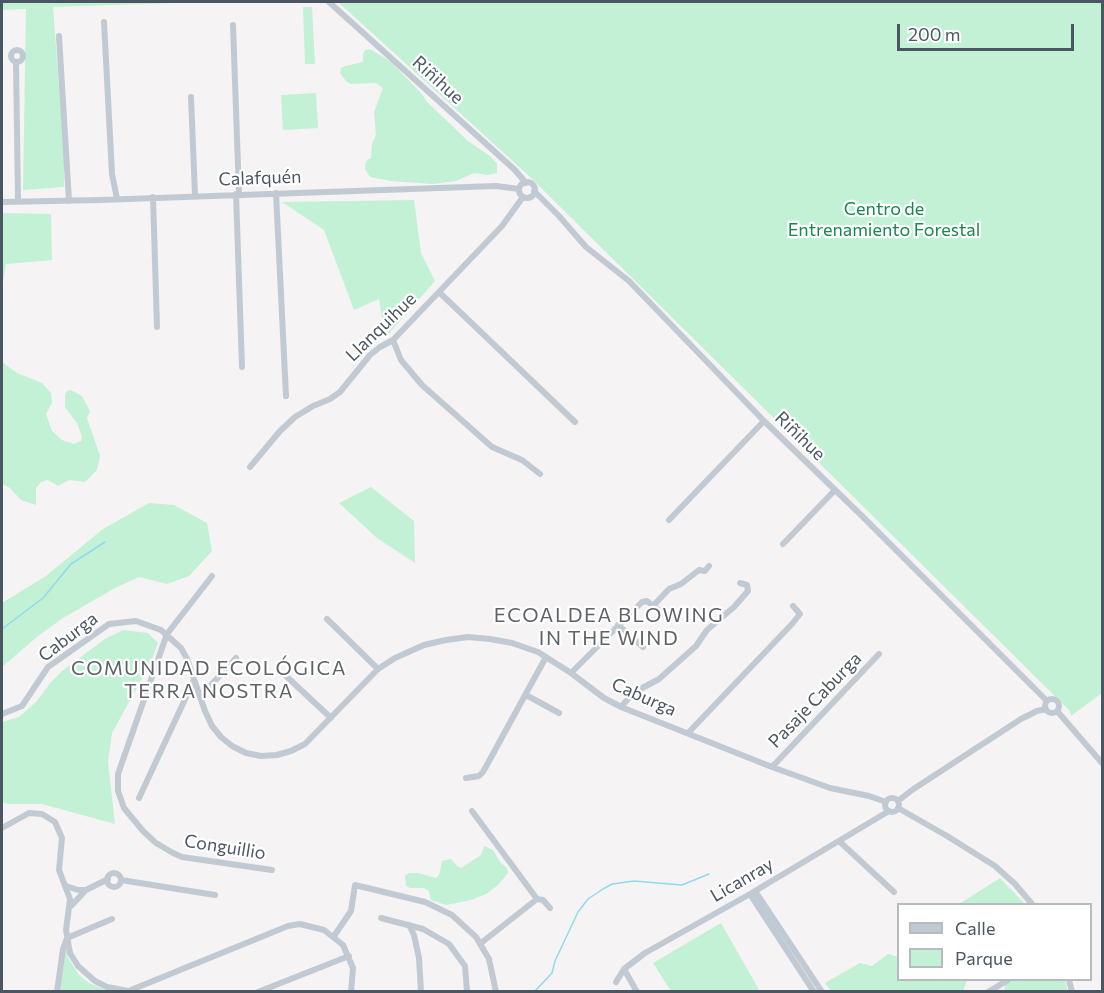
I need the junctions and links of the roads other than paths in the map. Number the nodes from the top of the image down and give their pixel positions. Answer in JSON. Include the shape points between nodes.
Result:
{"nodes":[{"id":1,"x":329,"y":2,"type":"edge"},
{"id":2,"x":104,"y":22,"type":"dead end"},
{"id":3,"x":233,"y":25,"type":"dead end"},
{"id":4,"x":58,"y":36,"type":"dead end"},
{"id":5,"x":16,"y":62,"type":"dead end"},
{"id":6,"x":191,"y":97,"type":"dead end"},
{"id":7,"x":525,"y":183,"type":"junction"},
{"id":8,"x":519,"y":189,"type":"junction"},
{"id":9,"x":534,"y":191,"type":"junction"},
{"id":10,"x":276,"y":193,"type":"junction"},
{"id":11,"x":238,"y":194,"type":"junction"},
{"id":12,"x":195,"y":195,"type":"junction"},
{"id":13,"x":523,"y":197,"type":"junction"},
{"id":14,"x":153,"y":198,"type":"junction"},
{"id":15,"x":117,"y":199,"type":"junction"},
{"id":16,"x":18,"y":201,"type":"junction"},
{"id":17,"x":69,"y":201,"type":"junction"},
{"id":18,"x":2,"y":202,"type":"edge"},
{"id":19,"x":439,"y":292,"type":"junction"},
{"id":20,"x":157,"y":327,"type":"dead end"},
{"id":21,"x":393,"y":340,"type":"junction"},
{"id":22,"x":242,"y":367,"type":"dead end"},
{"id":23,"x":286,"y":396,"type":"dead end"},
{"id":24,"x":764,"y":421,"type":"junction"},
{"id":25,"x":575,"y":422,"type":"dead end"},
{"id":26,"x":250,"y":466,"type":"dead end"},
{"id":27,"x":540,"y":474,"type":"dead end"},
{"id":28,"x":835,"y":490,"type":"junction"},
{"id":29,"x":669,"y":520,"type":"dead end"},
{"id":30,"x":783,"y":544,"type":"dead end"},
{"id":31,"x":710,"y":566,"type":"dead end"},
{"id":32,"x":212,"y":576,"type":"dead end"},
{"id":33,"x":740,"y":583,"type":"dead end"},
{"id":34,"x":653,"y":606,"type":"junction"},
{"id":35,"x":793,"y":606,"type":"dead end"},
{"id":36,"x":664,"y":614,"type":"dead end"},
{"id":37,"x":327,"y":619,"type":"dead end"},
{"id":38,"x":618,"y":626,"type":"junction"},
{"id":39,"x":167,"y":634,"type":"junction"},
{"id":40,"x":643,"y":646,"type":"dead end"},
{"id":41,"x":879,"y":654,"type":"dead end"},
{"id":42,"x":546,"y":657,"type":"junction"},
{"id":43,"x":236,"y":658,"type":"dead end"},
{"id":44,"x":378,"y":669,"type":"junction"},
{"id":45,"x":571,"y":673,"type":"junction"},
{"id":46,"x":286,"y":676,"type":"dead end"},
{"id":47,"x":194,"y":680,"type":"junction"},
{"id":48,"x":526,"y":695,"type":"junction"},
{"id":49,"x":200,"y":697,"type":"junction"},
{"id":50,"x":1047,"y":705,"type":"junction"},
{"id":51,"x":621,"y":706,"type":"junction"},
{"id":52,"x":1057,"y":711,"type":"junction"},
{"id":53,"x":559,"y":713,"type":"dead end"},
{"id":54,"x":2,"y":714,"type":"edge"},
{"id":55,"x":331,"y":718,"type":"junction"},
{"id":56,"x":688,"y":733,"type":"junction"},
{"id":57,"x":1102,"y":763,"type":"edge"},
{"id":58,"x":772,"y":767,"type":"junction"},
{"id":59,"x":465,"y":778,"type":"dead end"},
{"id":60,"x":139,"y":798,"type":"dead end"},
{"id":61,"x":898,"y":801,"type":"junction"},
{"id":62,"x":886,"y":802,"type":"junction"},
{"id":63,"x":898,"y":808,"type":"junction"},
{"id":64,"x":472,"y":811,"type":"dead end"},
{"id":65,"x":889,"y":811,"type":"junction"},
{"id":66,"x":2,"y":828,"type":"edge"},
{"id":67,"x":839,"y":841,"type":"junction"},
{"id":68,"x":272,"y":870,"type":"dead end"},
{"id":69,"x":66,"y":885,"type":"junction"},
{"id":70,"x":86,"y":890,"type":"junction"},
{"id":71,"x":752,"y":892,"type":"junction"},
{"id":72,"x":894,"y":892,"type":"dead end"},
{"id":73,"x":215,"y":895,"type":"dead end"},
{"id":74,"x":537,"y":899,"type":"junction"},
{"id":75,"x":1031,"y":903,"type":"edge"},
{"id":76,"x":70,"y":907,"type":"junction"},
{"id":77,"x":550,"y":908,"type":"dead end"},
{"id":78,"x":381,"y":918,"type":"dead end"},
{"id":79,"x":112,"y":919,"type":"dead end"},
{"id":80,"x":409,"y":926,"type":"junction"},
{"id":81,"x":334,"y":936,"type":"junction"},
{"id":82,"x":67,"y":938,"type":"junction"},
{"id":83,"x":481,"y":943,"type":"junction"},
{"id":84,"x":349,"y":956,"type":"junction"},
{"id":85,"x":624,"y":969,"type":"junction"},
{"id":86,"x":1006,"y":981,"type":"edge"},
{"id":87,"x":616,"y":982,"type":"dead end"},
{"id":88,"x":127,"y":991,"type":"edge"},
{"id":89,"x":57,"y":992,"type":"edge"},
{"id":90,"x":258,"y":992,"type":"edge"},
{"id":91,"x":351,"y":992,"type":"edge"},
{"id":92,"x":418,"y":992,"type":"edge"},
{"id":93,"x":465,"y":992,"type":"edge"},
{"id":94,"x":496,"y":992,"type":"edge"},
{"id":95,"x":637,"y":992,"type":"edge"},
{"id":96,"x":814,"y":992,"type":"edge"},
{"id":97,"x":822,"y":992,"type":"edge"},
{"id":98,"x":988,"y":992,"type":"edge"}],
"edges":[{"from":1,"to":7,"type":"street","name":"Riñihue"},
{"from":2,"to":15,"type":"street","via":[[112,174]]},
{"from":3,"to":11,"type":"street"},
{"from":4,"to":17,"type":"street"},
{"from":5,"to":16,"type":"street"},
{"from":6,"to":12,"type":"street"},
{"from":7,"to":8,"type":"street"},
{"from":7,"to":9,"type":"street","name":"Riñihue","via":[[532,185]]},
{"from":8,"to":10,"type":"street","name":"Calafquén","via":[[496,186]]},
{"from":8,"to":13,"type":"street"},
{"from":9,"to":13,"type":"street","via":[[530,197]]},
{"from":9,"to":24,"type":"street","name":"Riñihue","via":[[586,247],[629,281]]},
{"from":10,"to":11,"type":"street","name":"Calafquén"},
{"from":10,"to":23,"type":"street"},
{"from":11,"to":12,"type":"street","name":"Calafquén"},
{"from":11,"to":22,"type":"street"},
{"from":12,"to":14,"type":"street","name":"Calafquén"},
{"from":13,"to":19,"type":"street","name":"Llanquihue","via":[[502,226]]},
{"from":14,"to":15,"type":"street","name":"Calafquén"},
{"from":14,"to":20,"type":"street"},
{"from":15,"to":17,"type":"street","name":"Calafquén"},
{"from":16,"to":17,"type":"street","name":"Calafquén"},
{"from":16,"to":18,"type":"street","name":"Calafquén"},
{"from":19,"to":21,"type":"street","name":"Llanquihue"},
{"from":19,"to":25,"type":"street"},
{"from":21,"to":26,"type":"street","name":"Llanquihue","via":[[370,355],[340,392],[296,417],[280,431]]},
{"from":21,"to":27,"type":"street","via":[[401,360],[422,385],[492,447],[522,460]]},
{"from":24,"to":28,"type":"street","name":"Riñihue"},
{"from":24,"to":29,"type":"street"},
{"from":28,"to":30,"type":"street"},
{"from":28,"to":50,"type":"street","name":"Riñihue"},
{"from":31,"to":34,"type":"street","via":[[669,589]]},
{"from":32,"to":39,"type":"street","name":"Conguillio"},
{"from":33,"to":51,"type":"street","via":[[747,585],[748,591],[742,599],[659,679],[633,693]]},
{"from":34,"to":36,"type":"street"},
{"from":34,"to":38,"type":"street","via":[[642,602]]},
{"from":35,"to":56,"type":"street","via":[[800,614],[792,624]]},
{"from":37,"to":44,"type":"street"},
{"from":38,"to":40,"type":"street"},
{"from":38,"to":45,"type":"street"},
{"from":39,"to":47,"type":"street","name":"Caburga","via":[[184,653]]},
{"from":39,"to":54,"type":"street","name":"Caburga","via":[[136,621],[109,624],[48,667],[22,706]]},
{"from":39,"to":68,"type":"street","name":"Conguillio","via":[[118,774],[121,802],[149,837],[173,854]]},
{"from":41,"to":58,"type":"street","name":"Pasaje Caburga"},
{"from":42,"to":44,"type":"street","name":"Caburga","via":[[501,640],[457,638],[414,649]]},
{"from":42,"to":45,"type":"street","name":"Caburga"},
{"from":42,"to":48,"type":"street"},
{"from":43,"to":49,"type":"street"},
{"from":44,"to":55,"type":"street","name":"Caburga"},
{"from":45,"to":51,"type":"street","name":"Caburga"},
{"from":46,"to":55,"type":"street"},
{"from":47,"to":49,"type":"street","name":"Caburga"},
{"from":47,"to":60,"type":"street"},
{"from":48,"to":53,"type":"street"},
{"from":48,"to":59,"type":"street","via":[[483,772]]},
{"from":49,"to":55,"type":"street","name":"Caburga","via":[[221,737],[254,755],[291,752]]},
{"from":50,"to":52,"type":"street","via":[[1052,713]]},
{"from":50,"to":52,"type":"street","name":"Riñihue","via":[[1051,699],[1056,700]]},
{"from":50,"to":61,"type":"street"},
{"from":51,"to":56,"type":"street","name":"Caburga"},
{"from":52,"to":57,"type":"street","name":"Riñihue"},
{"from":56,"to":58,"type":"street","name":"Caburga"},
{"from":58,"to":62,"type":"street","name":"Caburga","via":[[830,788]]},
{"from":61,"to":62,"type":"street","name":"Caburga","via":[[891,798]]},
{"from":61,"to":63,"type":"street"},
{"from":62,"to":65,"type":"street"},
{"from":63,"to":65,"type":"street"},
{"from":63,"to":75,"type":"street","via":[[995,866]]},
{"from":64,"to":74,"type":"street"},
{"from":65,"to":67,"type":"street","name":"Licanray"},
{"from":66,"to":69,"type":"street","via":[[29,813],[51,819],[61,834],[58,865]]},
{"from":67,"to":71,"type":"street","name":"Licanray"},
{"from":67,"to":72,"type":"street"},
{"from":69,"to":70,"type":"street"},
{"from":69,"to":76,"type":"street"},
{"from":70,"to":73,"type":"street","via":[[108,879],[114,886],[121,880]]},
{"from":70,"to":76,"type":"street"},
{"from":71,"to":85,"type":"street","name":"Licanray"},
{"from":71,"to":96,"type":"street"},
{"from":71,"to":97,"type":"street"},
{"from":74,"to":77,"type":"street"},
{"from":74,"to":83,"type":"street"},
{"from":76,"to":82,"type":"street"},
{"from":78,"to":80,"type":"street"},
{"from":79,"to":82,"type":"street"},
{"from":80,"to":92,"type":"street"},
{"from":80,"to":93,"type":"street","via":[[437,935],[454,950],[467,971]]},
{"from":81,"to":83,"type":"street","via":[[351,911],[356,885],[434,906],[459,920]]},
{"from":81,"to":84,"type":"street"},
{"from":81,"to":88,"type":"street","via":[[312,926],[288,926]]},
{"from":82,"to":88,"type":"street","via":[[74,959],[89,976],[107,987]]},
{"from":82,"to":89,"type":"street"},
{"from":83,"to":94,"type":"street","via":[[492,967]]},
{"from":84,"to":90,"type":"street"},
{"from":84,"to":91,"type":"street"},
{"from":85,"to":87,"type":"street","name":"Licanray"},
{"from":85,"to":95,"type":"street"},
{"from":86,"to":98,"type":"street"}]}
